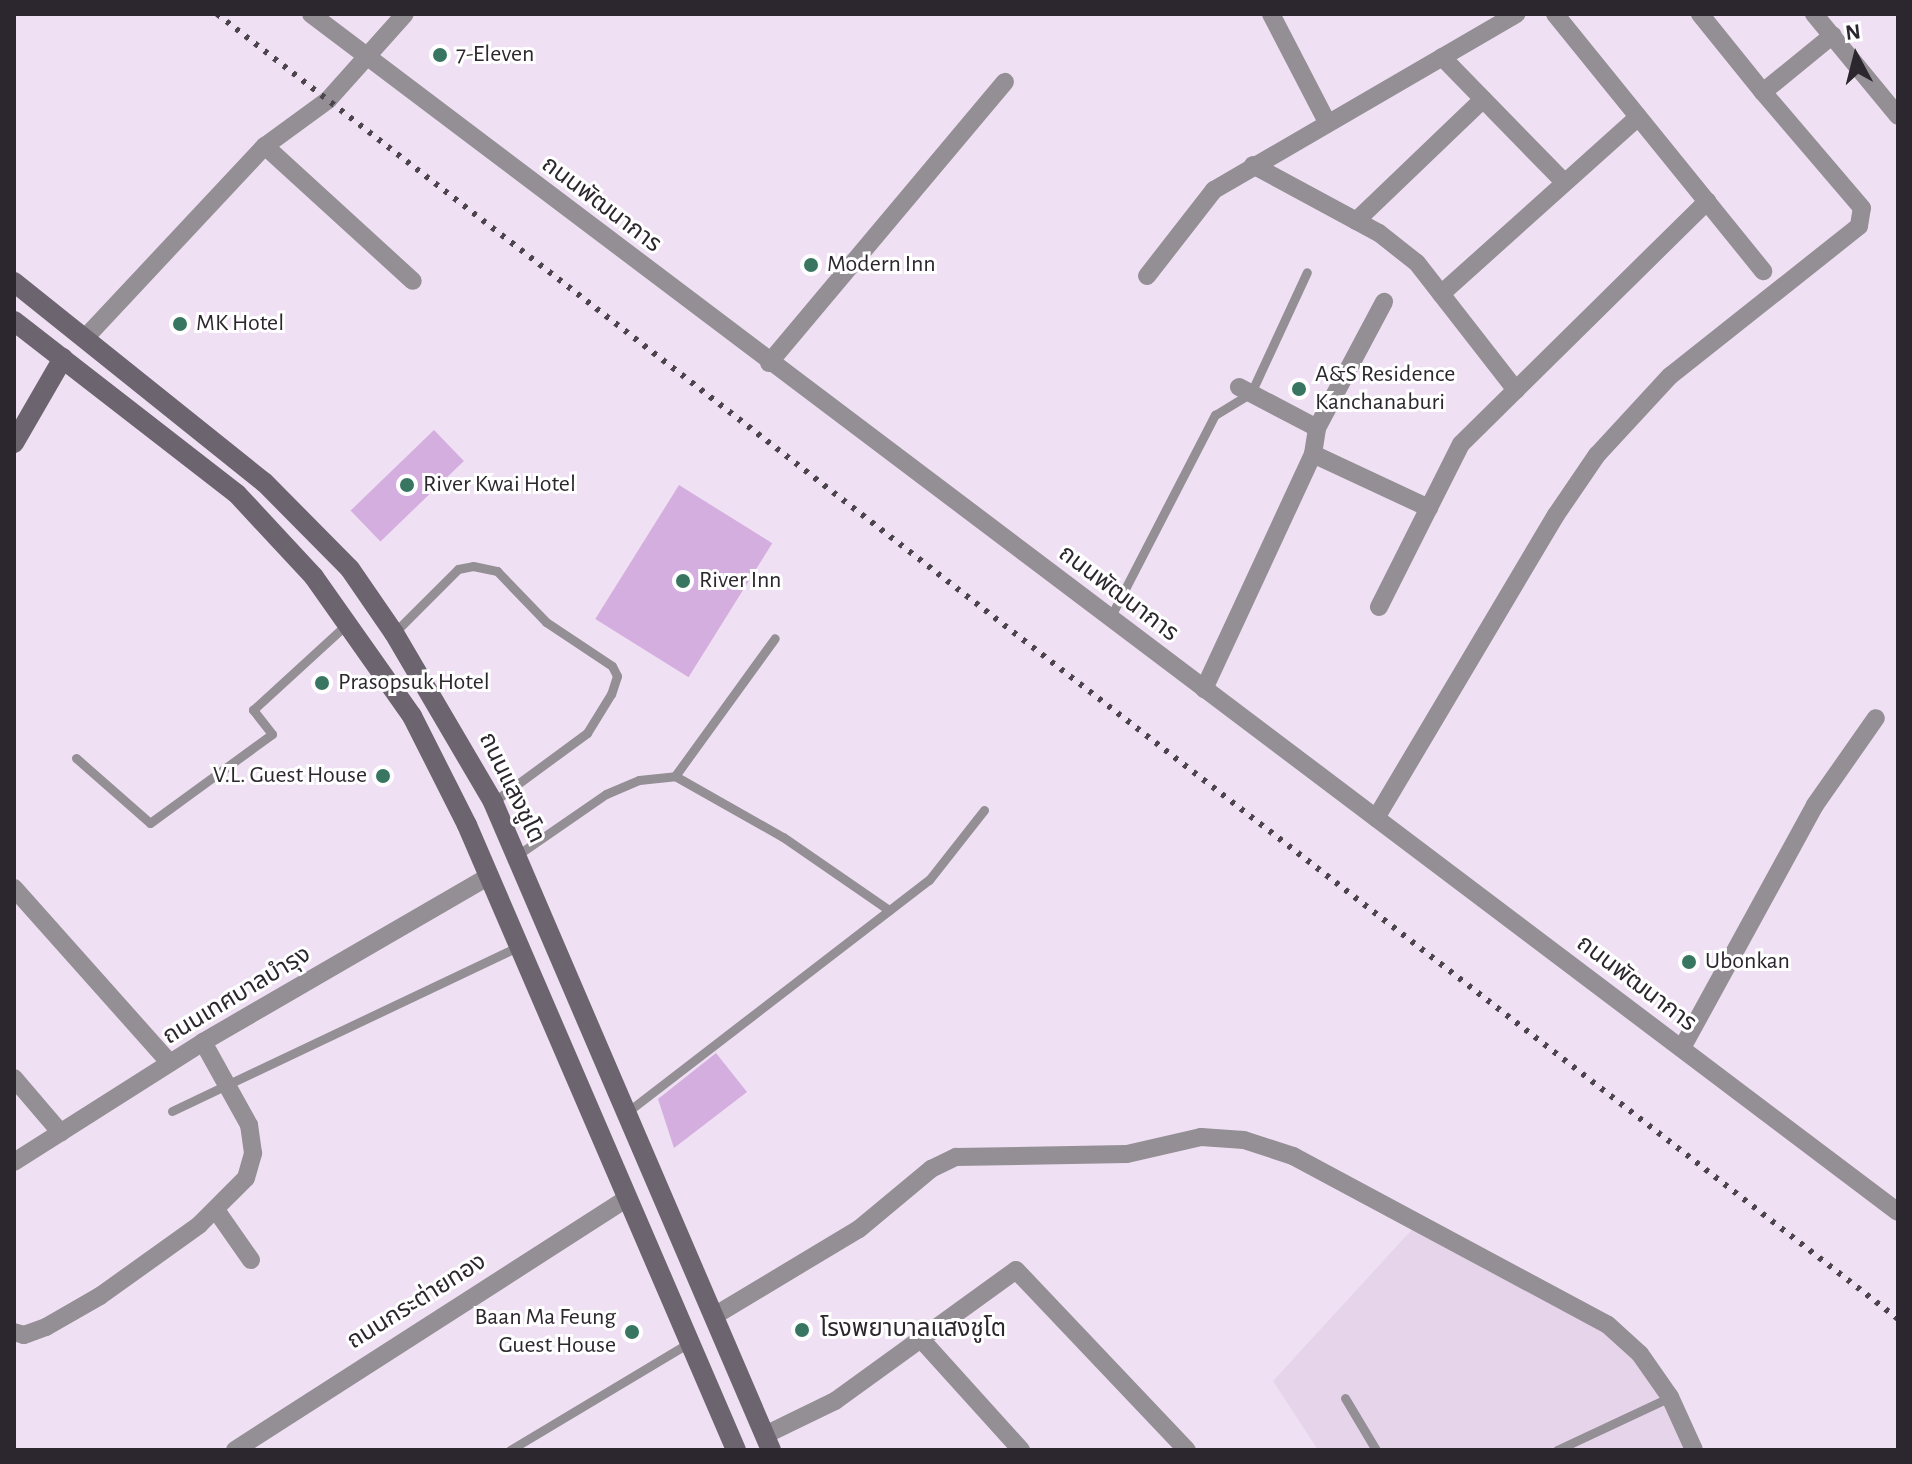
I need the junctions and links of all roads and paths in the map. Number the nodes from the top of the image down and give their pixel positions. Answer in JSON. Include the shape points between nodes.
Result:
{"nodes":[{"id":1,"x":311,"y":14,"type":"edge"},
{"id":2,"x":405,"y":14,"type":"edge"},
{"id":3,"x":1271,"y":14,"type":"edge"},
{"id":4,"x":1516,"y":14,"type":"edge"},
{"id":5,"x":1555,"y":14,"type":"edge"},
{"id":6,"x":1700,"y":14,"type":"edge"},
{"id":7,"x":1814,"y":14,"type":"edge"},
{"id":8,"x":1833,"y":35,"type":"junction"},
{"id":9,"x":367,"y":57,"type":"junction"},
{"id":10,"x":1442,"y":57,"type":"junction"},
{"id":11,"x":1005,"y":82,"type":"dead end"},
{"id":12,"x":1763,"y":92,"type":"junction"},
{"id":13,"x":1483,"y":99,"type":"junction"},
{"id":14,"x":1898,"y":116,"type":"edge"},
{"id":15,"x":1638,"y":117,"type":"junction"},
{"id":16,"x":1326,"y":120,"type":"junction"},
{"id":17,"x":265,"y":146,"type":"junction"},
{"id":18,"x":1253,"y":165,"type":"junction"},
{"id":19,"x":1563,"y":181,"type":"junction"},
{"id":20,"x":1707,"y":201,"type":"junction"},
{"id":21,"x":1356,"y":221,"type":"junction"},
{"id":22,"x":1763,"y":271,"type":"dead end"},
{"id":23,"x":1307,"y":272,"type":"dead end"},
{"id":24,"x":1147,"y":276,"type":"dead end"},
{"id":25,"x":413,"y":281,"type":"dead end"},
{"id":26,"x":14,"y":282,"type":"edge"},
{"id":27,"x":1441,"y":294,"type":"junction"},
{"id":28,"x":1384,"y":302,"type":"dead end"},
{"id":29,"x":14,"y":321,"type":"edge"},
{"id":30,"x":86,"y":337,"type":"junction"},
{"id":31,"x":63,"y":358,"type":"junction"},
{"id":32,"x":769,"y":363,"type":"junction"},
{"id":33,"x":1245,"y":390,"type":"junction"},
{"id":34,"x":1516,"y":390,"type":"junction"},
{"id":35,"x":1317,"y":428,"type":"junction"},
{"id":36,"x":14,"y":443,"type":"edge"},
{"id":37,"x":1313,"y":454,"type":"junction"},
{"id":38,"x":1429,"y":508,"type":"junction"},
{"id":39,"x":1379,"y":607,"type":"dead end"},
{"id":40,"x":1110,"y":618,"type":"junction"},
{"id":41,"x":349,"y":622,"type":"junction"},
{"id":42,"x":394,"y":633,"type":"junction"},
{"id":43,"x":775,"y":638,"type":"dead end"},
{"id":44,"x":369,"y":649,"type":"junction"},
{"id":45,"x":1204,"y":689,"type":"junction"},
{"id":46,"x":1876,"y":718,"type":"dead end"},
{"id":47,"x":76,"y":758,"type":"dead end"},
{"id":48,"x":675,"y":776,"type":"junction"},
{"id":49,"x":493,"y":802,"type":"junction"},
{"id":50,"x":984,"y":810,"type":"dead end"},
{"id":51,"x":1376,"y":818,"type":"junction"},
{"id":52,"x":516,"y":856,"type":"junction"},
{"id":53,"x":488,"y":877,"type":"junction"},
{"id":54,"x":14,"y":888,"type":"edge"},
{"id":55,"x":889,"y":910,"type":"junction"},
{"id":56,"x":518,"y":947,"type":"junction"},
{"id":57,"x":203,"y":1042,"type":"junction"},
{"id":58,"x":1682,"y":1048,"type":"junction"},
{"id":59,"x":170,"y":1063,"type":"junction"},
{"id":60,"x":14,"y":1078,"type":"edge"},
{"id":61,"x":231,"y":1087,"type":"junction"},
{"id":62,"x":172,"y":1111,"type":"dead end"},
{"id":63,"x":626,"y":1113,"type":"junction"},
{"id":64,"x":61,"y":1133,"type":"junction"},
{"id":65,"x":14,"y":1162,"type":"edge"},
{"id":66,"x":626,"y":1199,"type":"junction"},
{"id":67,"x":216,"y":1210,"type":"junction"},
{"id":68,"x":1898,"y":1212,"type":"edge"},
{"id":69,"x":251,"y":1260,"type":"dead end"},
{"id":70,"x":714,"y":1316,"type":"junction"},
{"id":71,"x":14,"y":1332,"type":"edge"},
{"id":72,"x":919,"y":1337,"type":"junction"},
{"id":73,"x":689,"y":1343,"type":"junction"},
{"id":74,"x":1670,"y":1397,"type":"junction"},
{"id":75,"x":1345,"y":1398,"type":"dead end"},
{"id":76,"x":768,"y":1443,"type":"edge"},
{"id":77,"x":235,"y":1450,"type":"edge"},
{"id":78,"x":510,"y":1450,"type":"edge"},
{"id":79,"x":736,"y":1450,"type":"edge"},
{"id":80,"x":1021,"y":1450,"type":"edge"},
{"id":81,"x":1187,"y":1450,"type":"edge"},
{"id":82,"x":1376,"y":1450,"type":"edge"},
{"id":83,"x":1557,"y":1450,"type":"edge"},
{"id":84,"x":1694,"y":1450,"type":"edge"}],
"edges":[{"from":1,"to":9,"type":"street","name":"ถนนพัฒนาการ"},
{"from":2,"to":9,"type":"street"},
{"from":3,"to":16,"type":"street"},
{"from":4,"to":10,"type":"street"},
{"from":5,"to":15,"type":"street"},
{"from":6,"to":12,"type":"street"},
{"from":7,"to":8,"type":"street"},
{"from":8,"to":12,"type":"street"},
{"from":8,"to":14,"type":"street"},
{"from":9,"to":17,"type":"street","via":[[328,100]]},
{"from":9,"to":32,"type":"street","name":"ถนนพัฒนาการ"},
{"from":10,"to":13,"type":"street"},
{"from":10,"to":16,"type":"street"},
{"from":11,"to":32,"type":"street"},
{"from":12,"to":51,"type":"street","via":[[1862,208],[1859,226],[1670,376],[1597,455]]},
{"from":13,"to":19,"type":"street"},
{"from":13,"to":21,"type":"street"},
{"from":15,"to":19,"type":"street"},
{"from":15,"to":20,"type":"street"},
{"from":16,"to":18,"type":"street"},
{"from":17,"to":25,"type":"street"},
{"from":17,"to":30,"type":"street"},
{"from":18,"to":21,"type":"street"},
{"from":18,"to":24,"type":"street","via":[[1214,190]]},
{"from":19,"to":27,"type":"street"},
{"from":20,"to":22,"type":"street"},
{"from":20,"to":34,"type":"street"},
{"from":21,"to":27,"type":"street","via":[[1417,263]]},
{"from":23,"to":33,"type":"lane"},
{"from":26,"to":30,"type":"main road","name":"ถนนแสงชูโต"},
{"from":27,"to":34,"type":"street"},
{"from":28,"to":35,"type":"street"},
{"from":29,"to":31,"type":"main road"},
{"from":30,"to":42,"type":"main road","name":"ถนนแสงชูโต","via":[[264,482],[350,569]]},
{"from":31,"to":36,"type":"main road"},
{"from":31,"to":41,"type":"main road","via":[[237,494]]},
{"from":32,"to":40,"type":"street","name":"ถนนพัฒนาการ"},
{"from":33,"to":35,"type":"street"},
{"from":33,"to":40,"type":"lane","via":[[1215,415]]},
{"from":34,"to":38,"type":"street","via":[[1461,444]]},
{"from":35,"to":37,"type":"street"},
{"from":37,"to":38,"type":"street"},
{"from":37,"to":45,"type":"street"},
{"from":38,"to":39,"type":"street"},
{"from":40,"to":45,"type":"street","name":"ถนนพัฒนาการ"},
{"from":41,"to":44,"type":"main road"},
{"from":41,"to":47,"type":"lane","via":[[253,710],[272,734],[150,823]]},
{"from":42,"to":44,"type":"main road"},
{"from":42,"to":49,"type":"main road","name":"ถนนแสงชูโต"},
{"from":42,"to":49,"type":"lane","via":[[458,569],[473,566],[497,571],[546,622],[612,666],[617,676],[611,694],[587,733]]},
{"from":43,"to":48,"type":"lane"},
{"from":44,"to":53,"type":"main road","via":[[412,716]]},
{"from":45,"to":51,"type":"street","name":"ถนนพัฒนาการ"},
{"from":46,"to":58,"type":"street","via":[[1815,805]]},
{"from":48,"to":52,"type":"lane","via":[[639,780],[606,794]]},
{"from":48,"to":55,"type":"lane","via":[[783,837]]},
{"from":49,"to":52,"type":"main road","name":"ถนนแสงชูโต"},
{"from":50,"to":55,"type":"lane","via":[[939,869]]},
{"from":51,"to":58,"type":"street","name":"ถนนพัฒนาการ"},
{"from":52,"to":63,"type":"main road","name":"ถนนแสงชูโต"},
{"from":53,"to":56,"type":"main road"},
{"from":53,"to":57,"type":"street","name":"ถนนเทศบาลบำรุง"},
{"from":54,"to":59,"type":"street"},
{"from":55,"to":63,"type":"lane"},
{"from":56,"to":61,"type":"lane"},
{"from":56,"to":66,"type":"main road"},
{"from":57,"to":59,"type":"street","name":"ถนนเทศบาลบำรุง"},
{"from":57,"to":61,"type":"street"},
{"from":58,"to":68,"type":"street","name":"ถนนพัฒนาการ"},
{"from":59,"to":64,"type":"street","name":"ถนนเทศบาลบำรุง"},
{"from":60,"to":64,"type":"street"},
{"from":61,"to":62,"type":"lane"},
{"from":61,"to":67,"type":"street","via":[[249,1125],[252,1162],[236,1193]]},
{"from":63,"to":70,"type":"main road","name":"ถนนแสงชูโต"},
{"from":64,"to":65,"type":"street","name":"ถนนเทศบาลบำรุง"},
{"from":66,"to":73,"type":"main road"},
{"from":66,"to":77,"type":"street","name":"ถนนกระต่ายทอง"},
{"from":67,"to":69,"type":"street"},
{"from":67,"to":71,"type":"street","via":[[100,1296],[46,1327],[24,1335]]},
{"from":70,"to":74,"type":"street","via":[[859,1229],[931,1169],[956,1157],[1127,1154],[1201,1137],[1244,1140],[1293,1156],[1608,1325],[1640,1354]]},
{"from":70,"to":76,"type":"main road","name":"ถนนแสงชูโต"},
{"from":72,"to":76,"type":"street","via":[[835,1401]]},
{"from":72,"to":80,"type":"street"},
{"from":72,"to":81,"type":"street","via":[[1016,1270]]},
{"from":73,"to":78,"type":"lane"},
{"from":73,"to":79,"type":"main road"},
{"from":74,"to":83,"type":"lane"},
{"from":74,"to":84,"type":"street"},
{"from":75,"to":82,"type":"lane"}]}
